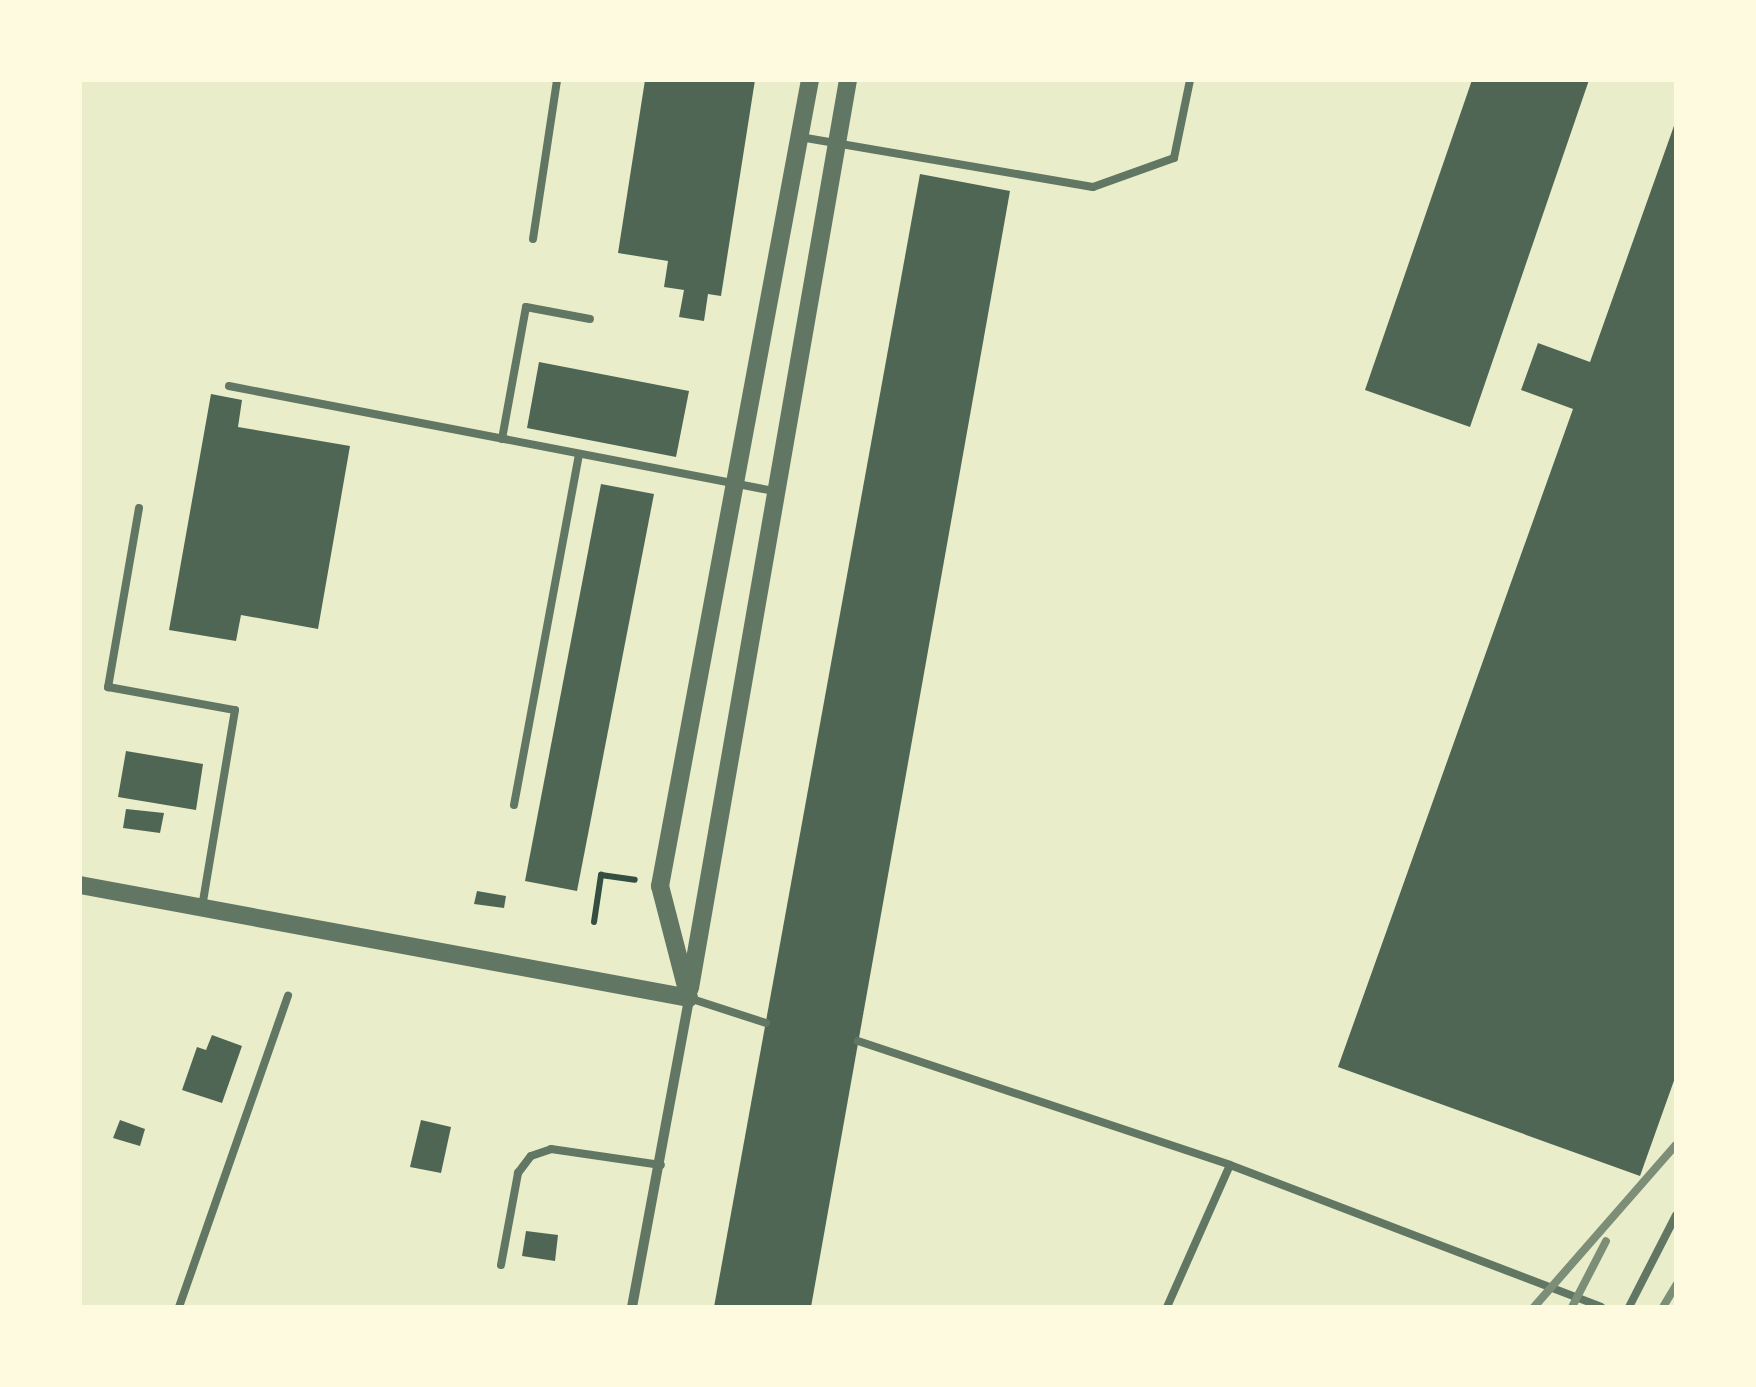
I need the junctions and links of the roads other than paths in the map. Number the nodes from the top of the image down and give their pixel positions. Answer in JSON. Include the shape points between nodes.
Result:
{"nodes":[{"id":1,"x":557,"y":80,"type":"edge"},
{"id":2,"x":810,"y":80,"type":"edge"},
{"id":3,"x":848,"y":80,"type":"edge"},
{"id":4,"x":1190,"y":80,"type":"edge"},
{"id":5,"x":800,"y":137,"type":"junction"},
{"id":6,"x":837,"y":144,"type":"junction"},
{"id":7,"x":533,"y":239,"type":"dead end"},
{"id":8,"x":590,"y":318,"type":"dead end"},
{"id":9,"x":229,"y":386,"type":"dead end"},
{"id":10,"x":502,"y":439,"type":"junction"},
{"id":11,"x":579,"y":454,"type":"junction"},
{"id":12,"x":736,"y":484,"type":"junction"},
{"id":13,"x":774,"y":491,"type":"junction"},
{"id":14,"x":139,"y":508,"type":"dead end"},
{"id":15,"x":514,"y":805,"type":"dead end"},
{"id":16,"x":80,"y":885,"type":"edge"},
{"id":17,"x":202,"y":908,"type":"junction"},
{"id":18,"x":288,"y":996,"type":"dead end"},
{"id":19,"x":689,"y":998,"type":"junction"},
{"id":20,"x":766,"y":1023,"type":"dead end"},
{"id":21,"x":858,"y":1041,"type":"dead end"},
{"id":22,"x":1230,"y":1165,"type":"junction"},
{"id":23,"x":661,"y":1166,"type":"junction"},
{"id":24,"x":1676,"y":1215,"type":"edge"},
{"id":25,"x":501,"y":1265,"type":"dead end"},
{"id":26,"x":179,"y":1307,"type":"edge"},
{"id":27,"x":632,"y":1307,"type":"edge"},
{"id":28,"x":1167,"y":1307,"type":"edge"},
{"id":29,"x":1601,"y":1307,"type":"edge"},
{"id":30,"x":1629,"y":1307,"type":"edge"}],
"edges":[{"from":1,"to":7,"type":"lane"},
{"from":2,"to":5,"type":"street"},
{"from":3,"to":6,"type":"street"},
{"from":4,"to":6,"type":"lane","via":[[1174,158],[1093,187]]},
{"from":5,"to":6,"type":"lane"},
{"from":5,"to":12,"type":"street"},
{"from":6,"to":13,"type":"street"},
{"from":8,"to":10,"type":"lane","via":[[526,307]]},
{"from":9,"to":10,"type":"lane"},
{"from":10,"to":11,"type":"lane"},
{"from":11,"to":12,"type":"lane"},
{"from":11,"to":15,"type":"lane"},
{"from":12,"to":13,"type":"lane"},
{"from":12,"to":19,"type":"street","via":[[660,886]]},
{"from":13,"to":19,"type":"street"},
{"from":14,"to":17,"type":"lane","via":[[108,686],[234,710]]},
{"from":16,"to":17,"type":"street"},
{"from":17,"to":19,"type":"street"},
{"from":18,"to":26,"type":"lane"},
{"from":19,"to":20,"type":"lane"},
{"from":19,"to":23,"type":"street"},
{"from":21,"to":22,"type":"lane"},
{"from":22,"to":28,"type":"lane"},
{"from":22,"to":29,"type":"lane"},
{"from":23,"to":25,"type":"lane","via":[[550,1149],[530,1156],[518,1173]]},
{"from":23,"to":27,"type":"street"},
{"from":24,"to":30,"type":"lane"}]}
